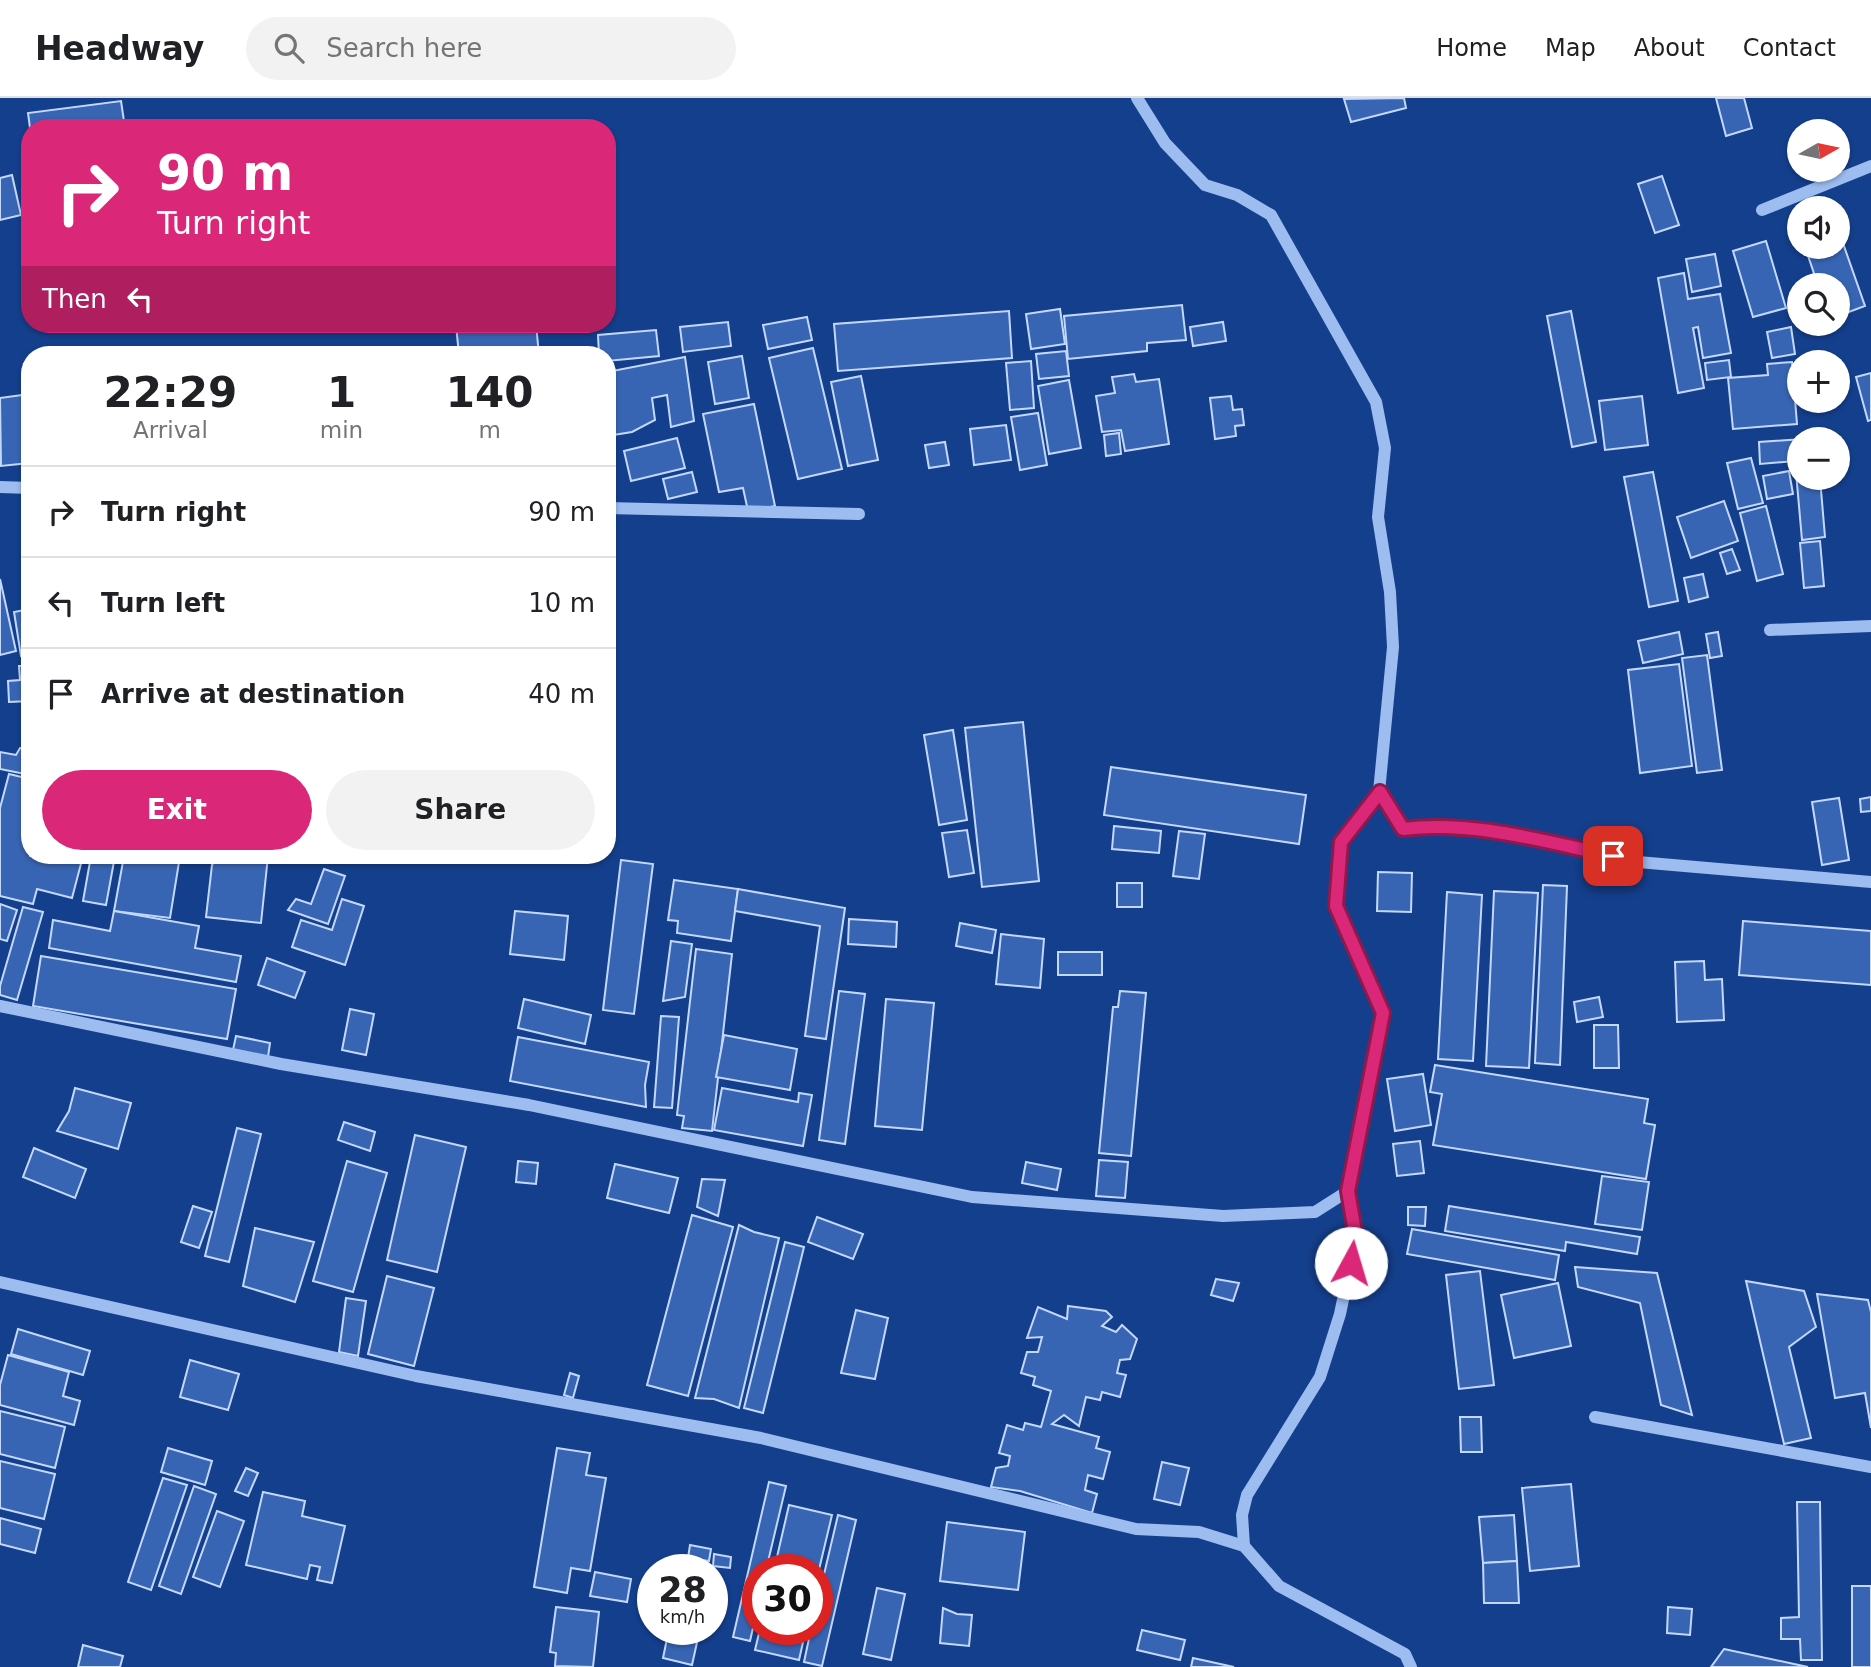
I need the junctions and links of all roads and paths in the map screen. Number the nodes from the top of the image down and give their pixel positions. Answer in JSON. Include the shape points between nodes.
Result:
{"nodes":[{"id":1,"x":1137,"y":98,"type":"edge"},
{"id":2,"x":1871,"y":166,"type":"edge"},
{"id":3,"x":1762,"y":210,"type":"dead end"},
{"id":4,"x":0,"y":487,"type":"edge"},
{"id":5,"x":21,"y":488,"type":"edge"},
{"id":6,"x":616,"y":508,"type":"edge"},
{"id":7,"x":859,"y":514,"type":"dead end"},
{"id":8,"x":1871,"y":626,"type":"edge"},
{"id":9,"x":1770,"y":630,"type":"dead end"},
{"id":10,"x":1380,"y":792,"type":"junction"},
{"id":11,"x":1871,"y":882,"type":"edge"},
{"id":12,"x":0,"y":1006,"type":"edge"},
{"id":13,"x":1348,"y":1191,"type":"junction"},
{"id":14,"x":0,"y":1282,"type":"edge"},
{"id":15,"x":1595,"y":1417,"type":"dead end"},
{"id":16,"x":1871,"y":1467,"type":"edge"},
{"id":17,"x":1244,"y":1546,"type":"junction"},
{"id":18,"x":1411,"y":1667,"type":"edge"}],
"edges":[{"from":1,"to":10,"type":"street","via":[[1165,143],[1205,185],[1237,195],[1271,215],[1376,402],[1385,449],[1378,517],[1393,647]]},
{"from":2,"to":3,"type":"street"},
{"from":4,"to":5,"type":"street"},
{"from":6,"to":7,"type":"street"},
{"from":8,"to":9,"type":"street"},
{"from":10,"to":11,"type":"street","via":[[1403,829],[1431,825],[1488,830],[1638,862]]},
{"from":10,"to":13,"type":"street","via":[[1341,842],[1336,906],[1383,1013]]},
{"from":12,"to":13,"type":"street","via":[[281,1064],[542,1108],[972,1197],[1223,1216],[1315,1212]]},
{"from":13,"to":17,"type":"street","via":[[1356,1238],[1340,1314],[1320,1377],[1247,1495],[1242,1515]]},
{"from":14,"to":17,"type":"street","via":[[416,1376],[761,1438],[1136,1529],[1199,1532]]},
{"from":15,"to":16,"type":"street"},
{"from":17,"to":18,"type":"street","via":[[1279,1586],[1405,1654]]}]}
